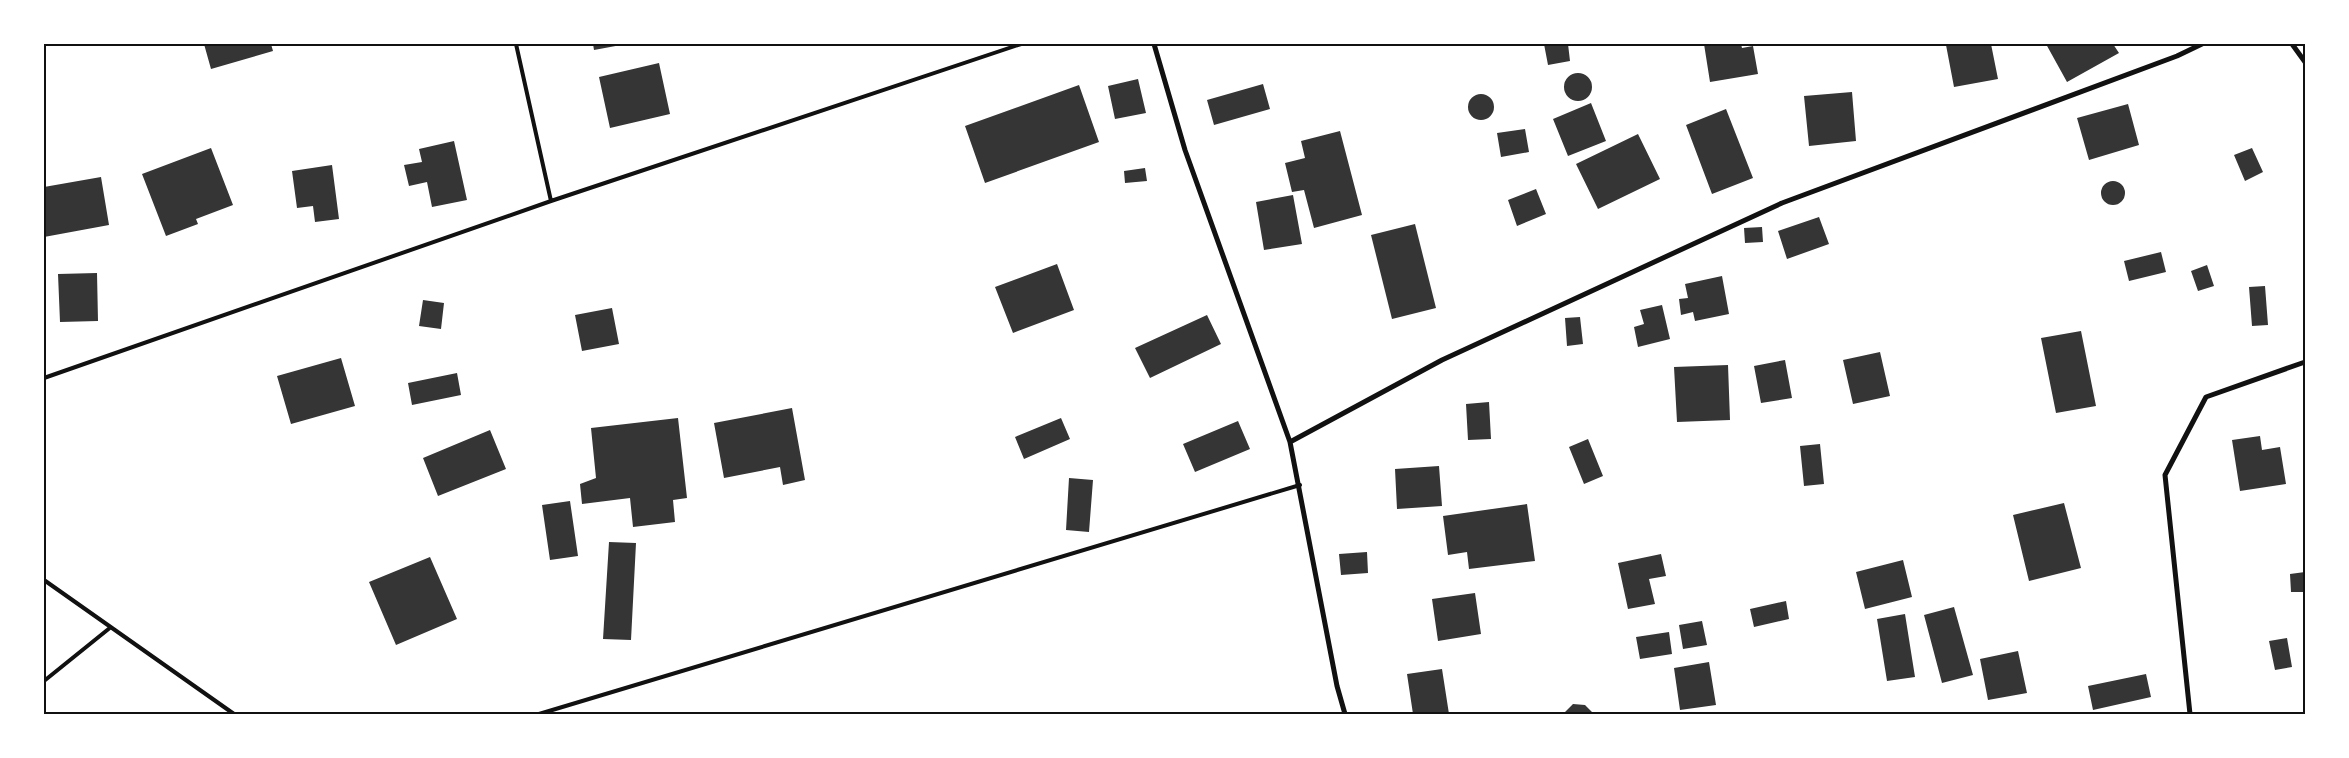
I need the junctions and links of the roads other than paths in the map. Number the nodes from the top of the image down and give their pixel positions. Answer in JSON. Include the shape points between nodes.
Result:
{"nodes":[{"id":1,"x":516,"y":44,"type":"edge"},
{"id":2,"x":1022,"y":44,"type":"edge"},
{"id":3,"x":1154,"y":44,"type":"edge"},
{"id":4,"x":2202,"y":44,"type":"edge"},
{"id":5,"x":2292,"y":44,"type":"edge"},
{"id":6,"x":2305,"y":62,"type":"edge"},
{"id":7,"x":551,"y":201,"type":"junction"},
{"id":8,"x":2305,"y":362,"type":"edge"},
{"id":9,"x":44,"y":378,"type":"edge"},
{"id":10,"x":1290,"y":442,"type":"junction"},
{"id":11,"x":1300,"y":485,"type":"junction"},
{"id":12,"x":44,"y":580,"type":"edge"},
{"id":13,"x":111,"y":627,"type":"junction"},
{"id":14,"x":44,"y":681,"type":"edge"},
{"id":15,"x":234,"y":714,"type":"edge"},
{"id":16,"x":539,"y":714,"type":"edge"},
{"id":17,"x":1345,"y":714,"type":"edge"},
{"id":18,"x":2190,"y":714,"type":"edge"}],
"edges":[{"from":1,"to":7,"type":"lane"},
{"from":2,"to":7,"type":"lane"},
{"from":3,"to":10,"type":"street","via":[[1185,150]]},
{"from":4,"to":10,"type":"street","via":[[2178,56],[1782,203],[1442,360]]},
{"from":5,"to":6,"type":"street"},
{"from":7,"to":9,"type":"lane"},
{"from":8,"to":18,"type":"street","via":[[2206,397],[2165,475]]},
{"from":10,"to":11,"type":"street"},
{"from":11,"to":16,"type":"lane"},
{"from":11,"to":17,"type":"street"},
{"from":12,"to":13,"type":"lane"},
{"from":13,"to":14,"type":"lane"},
{"from":13,"to":15,"type":"lane"}]}
